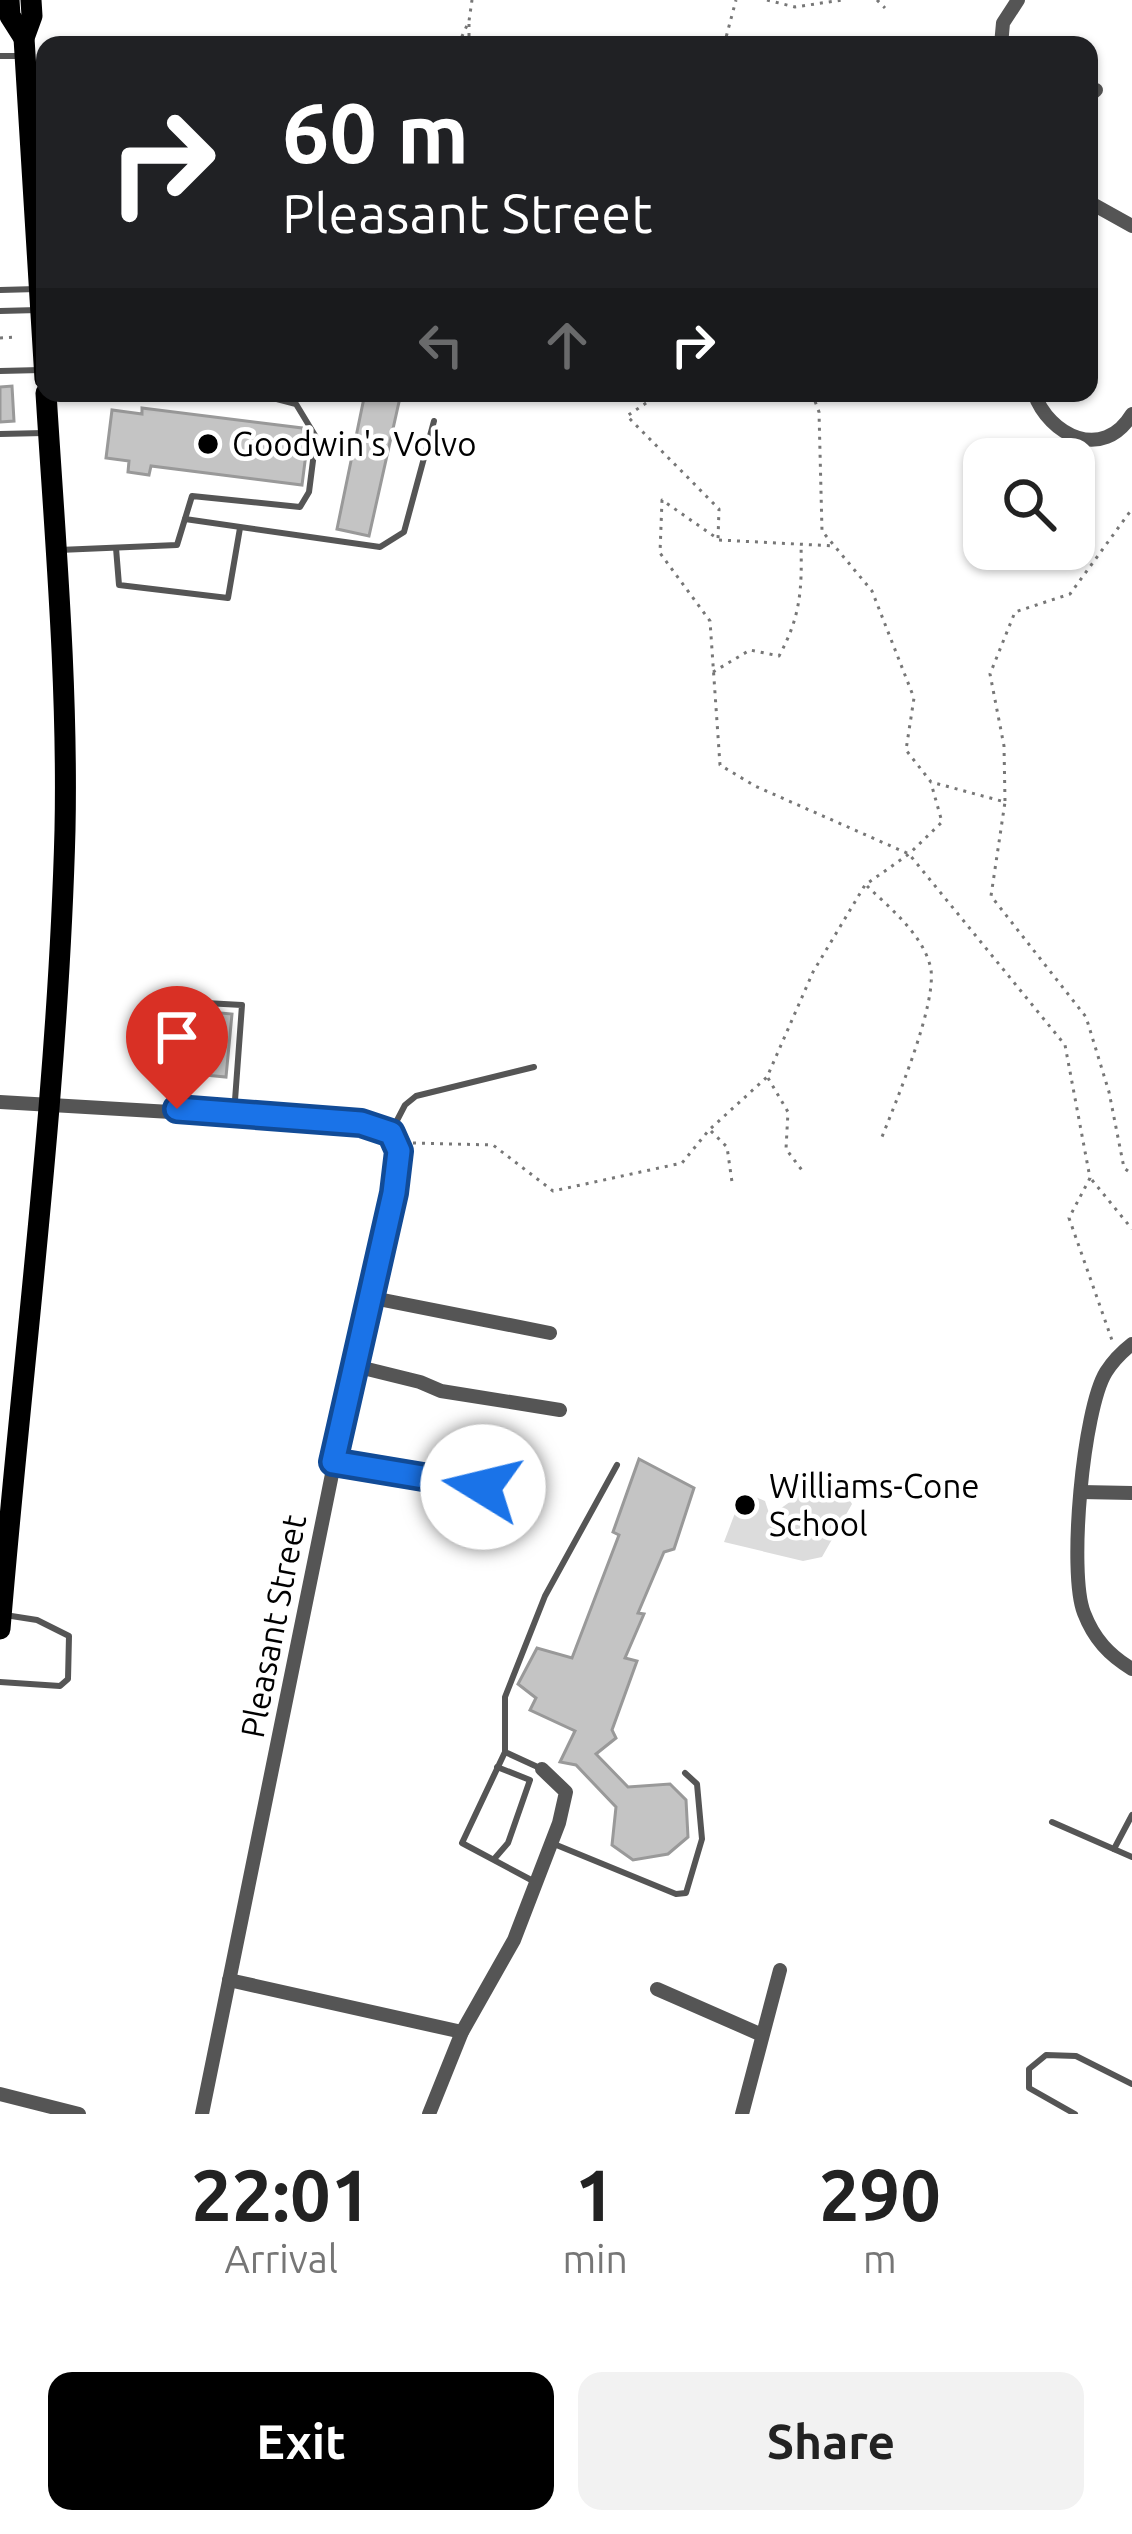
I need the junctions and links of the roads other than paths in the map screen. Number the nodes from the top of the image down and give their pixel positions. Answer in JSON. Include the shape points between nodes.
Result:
{"nodes":[{"id":1,"x":9,"y":0,"type":"edge"},
{"id":2,"x":31,"y":0,"type":"edge"},
{"id":3,"x":1018,"y":0,"type":"edge"},
{"id":4,"x":1002,"y":36,"type":"edge"},
{"id":5,"x":25,"y":47,"type":"junction"},
{"id":6,"x":0,"y":56,"type":"edge"},
{"id":7,"x":1098,"y":207,"type":"edge"},
{"id":8,"x":36,"y":220,"type":"edge"},
{"id":9,"x":1132,"y":226,"type":"edge"},
{"id":10,"x":0,"y":290,"type":"edge"},
{"id":11,"x":36,"y":298,"type":"edge"},
{"id":12,"x":36,"y":300,"type":"edge"},
{"id":13,"x":0,"y":311,"type":"edge"},
{"id":14,"x":36,"y":370,"type":"edge"},
{"id":15,"x":0,"y":371,"type":"edge"},
{"id":16,"x":46,"y":402,"type":"edge"},
{"id":17,"x":288,"y":402,"type":"edge"},
{"id":18,"x":1037,"y":402,"type":"edge"},
{"id":19,"x":1132,"y":414,"type":"edge"},
{"id":20,"x":434,"y":422,"type":"dead end"},
{"id":21,"x":48,"y":433,"type":"junction"},
{"id":22,"x":0,"y":434,"type":"edge"},
{"id":23,"x":185,"y":519,"type":"junction"},
{"id":24,"x":240,"y":528,"type":"junction"},
{"id":25,"x":116,"y":548,"type":"junction"},
{"id":26,"x":56,"y":550,"type":"junction"},
{"id":27,"x":533,"y":1066,"type":"dead end"},
{"id":28,"x":0,"y":1102,"type":"edge"},
{"id":29,"x":51,"y":1103,"type":"junction"},
{"id":30,"x":177,"y":1109,"type":"junction"},
{"id":31,"x":234,"y":1114,"type":"junction"},
{"id":32,"x":391,"y":1133,"type":"junction"},
{"id":33,"x":368,"y":1297,"type":"junction"},
{"id":34,"x":550,"y":1333,"type":"dead end"},
{"id":35,"x":1132,"y":1344,"type":"edge"},
{"id":36,"x":355,"y":1366,"type":"junction"},
{"id":37,"x":560,"y":1410,"type":"dead end"},
{"id":38,"x":333,"y":1462,"type":"junction"},
{"id":39,"x":617,"y":1465,"type":"dead end"},
{"id":40,"x":1081,"y":1492,"type":"junction"},
{"id":41,"x":1132,"y":1493,"type":"edge"},
{"id":42,"x":521,"y":1494,"type":"dead end"},
{"id":43,"x":1,"y":1614,"type":"edge"},
{"id":44,"x":0,"y":1629,"type":"edge"},
{"id":45,"x":1132,"y":1670,"type":"edge"},
{"id":46,"x":0,"y":1682,"type":"edge"},
{"id":47,"x":505,"y":1752,"type":"junction"},
{"id":48,"x":497,"y":1767,"type":"junction"},
{"id":49,"x":542,"y":1769,"type":"joint"},
{"id":50,"x":685,"y":1773,"type":"dead end"},
{"id":51,"x":1132,"y":1815,"type":"edge"},
{"id":52,"x":1052,"y":1822,"type":"dead end"},
{"id":53,"x":551,"y":1843,"type":"junction"},
{"id":54,"x":1114,"y":1849,"type":"junction"},
{"id":55,"x":1132,"y":1857,"type":"edge"},
{"id":56,"x":495,"y":1858,"type":"junction"},
{"id":57,"x":535,"y":1882,"type":"junction"},
{"id":58,"x":780,"y":1970,"type":"dead end"},
{"id":59,"x":229,"y":1979,"type":"junction"},
{"id":60,"x":657,"y":1988,"type":"dead end"},
{"id":61,"x":462,"y":2032,"type":"junction"},
{"id":62,"x":762,"y":2035,"type":"junction"},
{"id":63,"x":1132,"y":2084,"type":"edge"},
{"id":64,"x":0,"y":2094,"type":"edge"},
{"id":65,"x":79,"y":2114,"type":"edge"},
{"id":66,"x":202,"y":2114,"type":"edge"},
{"id":67,"x":429,"y":2114,"type":"edge"},
{"id":68,"x":742,"y":2114,"type":"edge"},
{"id":69,"x":1075,"y":2114,"type":"edge"}],
"edges":[{"from":1,"to":5,"type":"main road"},
{"from":2,"to":5,"type":"main road"},
{"from":3,"to":4,"type":"street"},
{"from":5,"to":6,"type":"lane"},
{"from":5,"to":8,"type":"main road"},
{"from":7,"to":9,"type":"street"},
{"from":10,"to":11,"type":"lane"},
{"from":12,"to":13,"type":"lane"},
{"from":14,"to":15,"type":"lane"},
{"from":16,"to":21,"type":"main road"},
{"from":17,"to":23,"type":"lane","via":[[316,436],[300,507],[192,496]]},
{"from":18,"to":19,"type":"street","via":[[1070,437],[1104,439]]},
{"from":20,"to":24,"type":"lane","via":[[404,532],[380,547]]},
{"from":21,"to":22,"type":"lane"},
{"from":21,"to":26,"type":"main road"},
{"from":23,"to":24,"type":"lane"},
{"from":23,"to":25,"type":"lane","via":[[177,545]]},
{"from":24,"to":25,"type":"lane","via":[[228,598],[119,585]]},
{"from":25,"to":26,"type":"lane"},
{"from":26,"to":29,"type":"main road","via":[[65,822]]},
{"from":27,"to":32,"type":"lane","via":[[416,1096]]},
{"from":28,"to":29,"type":"street"},
{"from":29,"to":30,"type":"street"},
{"from":29,"to":43,"type":"main road"},
{"from":30,"to":31,"type":"street"},
{"from":30,"to":31,"type":"lane","via":[[187,1002],[242,1005]]},
{"from":31,"to":32,"type":"street","via":[[361,1123]]},
{"from":32,"to":33,"type":"street","name":"Pleasant Street","via":[[399,1151],[394,1193]]},
{"from":33,"to":34,"type":"street"},
{"from":33,"to":36,"type":"street","name":"Pleasant Street"},
{"from":35,"to":40,"type":"street","via":[[1106,1372],[1094,1406]]},
{"from":36,"to":37,"type":"street","via":[[457,1395]]},
{"from":36,"to":38,"type":"street","name":"Pleasant Street"},
{"from":38,"to":42,"type":"street"},
{"from":38,"to":59,"type":"street","name":"Pleasant Street"},
{"from":39,"to":47,"type":"lane","via":[[545,1595],[505,1697]]},
{"from":40,"to":41,"type":"street"},
{"from":40,"to":45,"type":"street","via":[[1081,1608],[1106,1652]]},
{"from":43,"to":44,"type":"main road"},
{"from":43,"to":46,"type":"lane","via":[[69,1636],[70,1663],[60,1686]]},
{"from":47,"to":48,"type":"lane"},
{"from":47,"to":49,"type":"lane"},
{"from":48,"to":56,"type":"lane","via":[[462,1843]]},
{"from":48,"to":56,"type":"lane","via":[[530,1780],[508,1844]]},
{"from":49,"to":53,"type":"street","via":[[566,1792]]},
{"from":50,"to":53,"type":"lane","via":[[697,1784],[702,1839],[686,1893]]},
{"from":51,"to":54,"type":"lane"},
{"from":52,"to":54,"type":"lane"},
{"from":53,"to":57,"type":"street"},
{"from":54,"to":55,"type":"lane"},
{"from":56,"to":57,"type":"lane"},
{"from":57,"to":61,"type":"street","via":[[514,1940]]},
{"from":58,"to":62,"type":"street"},
{"from":59,"to":61,"type":"street"},
{"from":59,"to":66,"type":"street","name":"Pleasant Street"},
{"from":60,"to":62,"type":"street"},
{"from":61,"to":67,"type":"street"},
{"from":62,"to":68,"type":"street"},
{"from":63,"to":69,"type":"lane","via":[[1076,2056],[1046,2055],[1030,2069],[1029,2088]]},
{"from":64,"to":65,"type":"street"}]}
